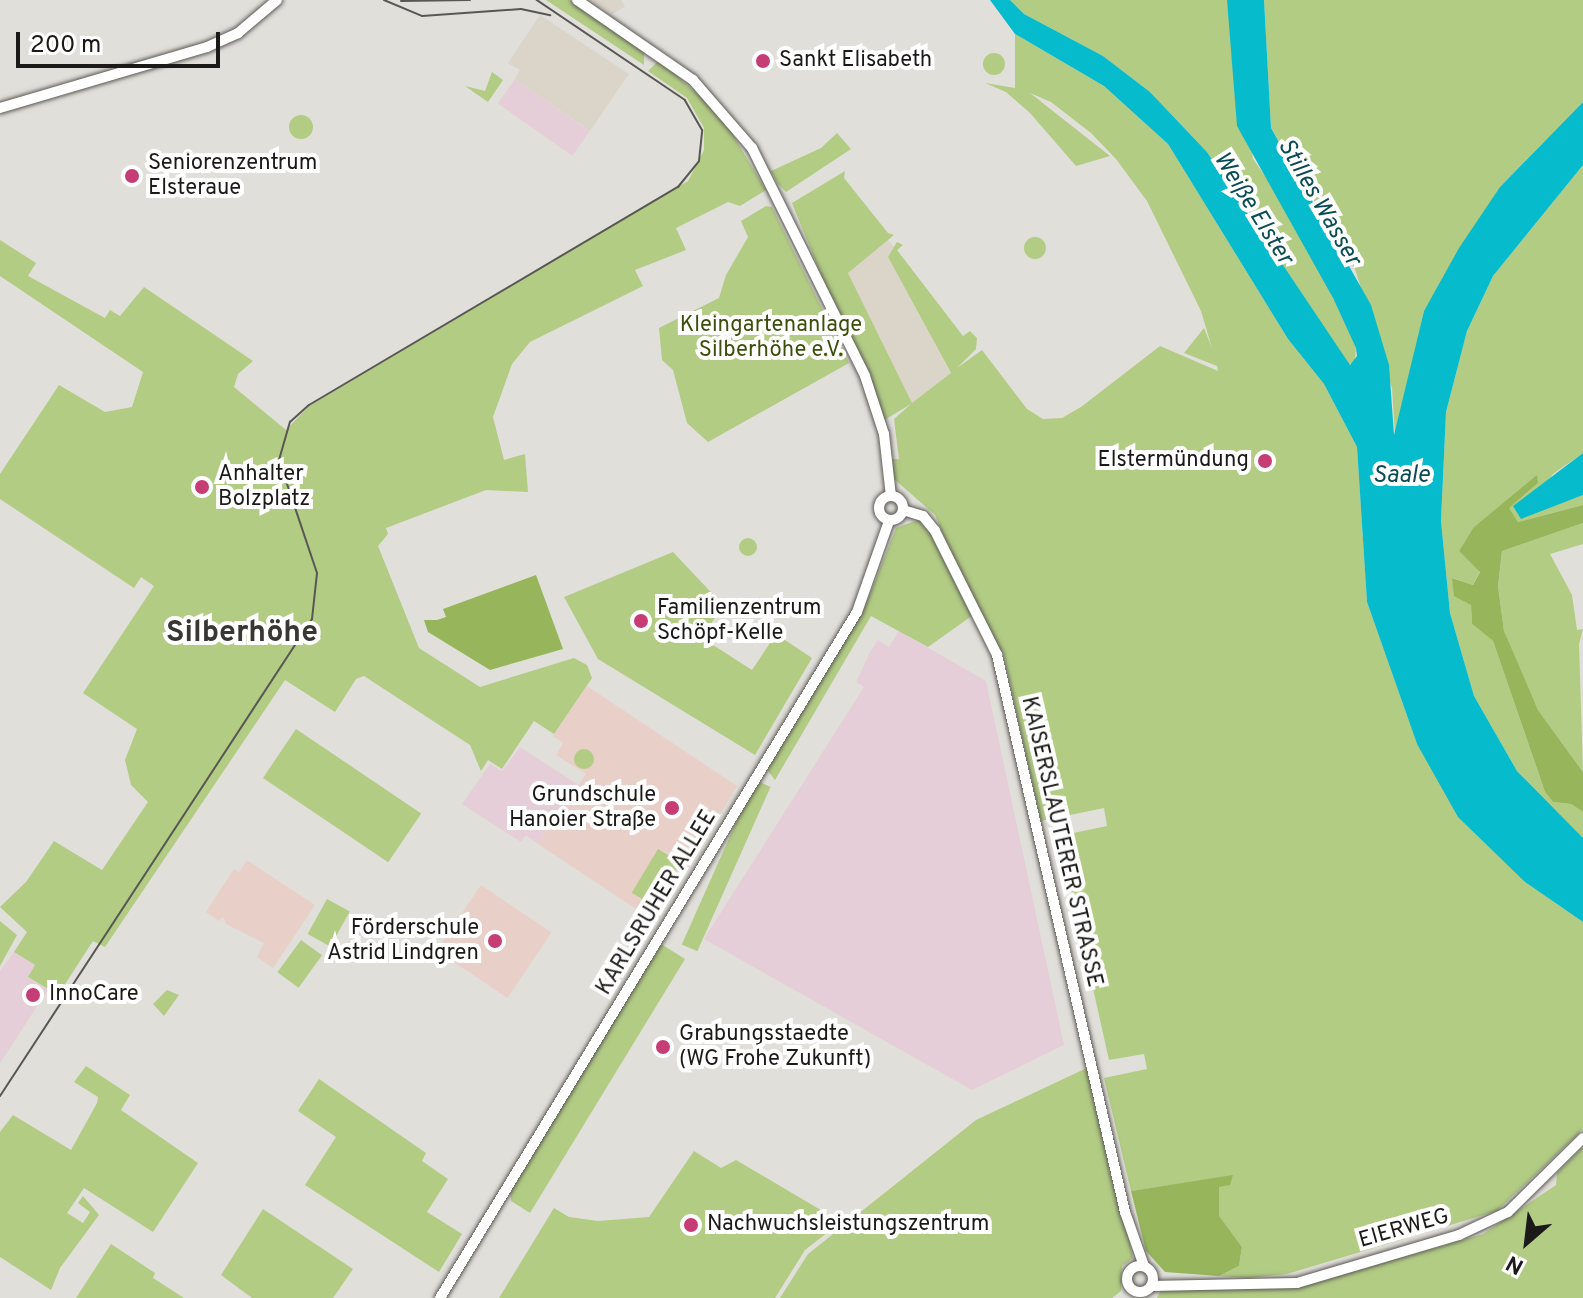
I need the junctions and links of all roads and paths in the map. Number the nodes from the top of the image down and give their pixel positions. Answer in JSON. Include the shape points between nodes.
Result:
{"nodes":[{"id":1,"x":277,"y":0,"type":"edge"},
{"id":2,"x":577,"y":0,"type":"edge"},
{"id":3,"x":0,"y":108,"type":"edge"},
{"id":4,"x":891,"y":496,"type":"junction"},
{"id":5,"x":903,"y":510,"type":"junction"},
{"id":6,"x":889,"y":521,"type":"junction"},
{"id":7,"x":1583,"y":1138,"type":"edge"},
{"id":8,"x":1139,"y":1267,"type":"junction"},
{"id":9,"x":1146,"y":1290,"type":"edge"},
{"id":10,"x":440,"y":1298,"type":"edge"}],
"edges":[{"from":1,"to":3,"type":"street","via":[[238,33],[207,47]]},
{"from":2,"to":4,"type":"street","via":[[693,80],[752,148],[865,376],[885,439]]},
{"from":4,"to":5,"type":"street","name":"KAISERSLAUTERER STRASSE","via":[[899,499]]},
{"from":4,"to":6,"type":"street","name":"KARLSRUHER ALLEE","via":[[879,505]]},
{"from":5,"to":6,"type":"street"},
{"from":5,"to":8,"type":"street","name":"KAISERSLAUTERER STRASSE","via":[[923,516],[935,531],[997,655]]},
{"from":6,"to":10,"type":"street","name":"KARLSRUHER ALLEE","via":[[857,612]]},
{"from":7,"to":9,"type":"street","name":"EIERWEG","via":[[1520,1202],[1477,1228],[1297,1283],[1203,1283]]},
{"from":8,"to":9,"type":"street"},
{"from":8,"to":9,"type":"street","name":"KAISERSLAUTERER STRASSE","via":[[1127,1283]]}]}
